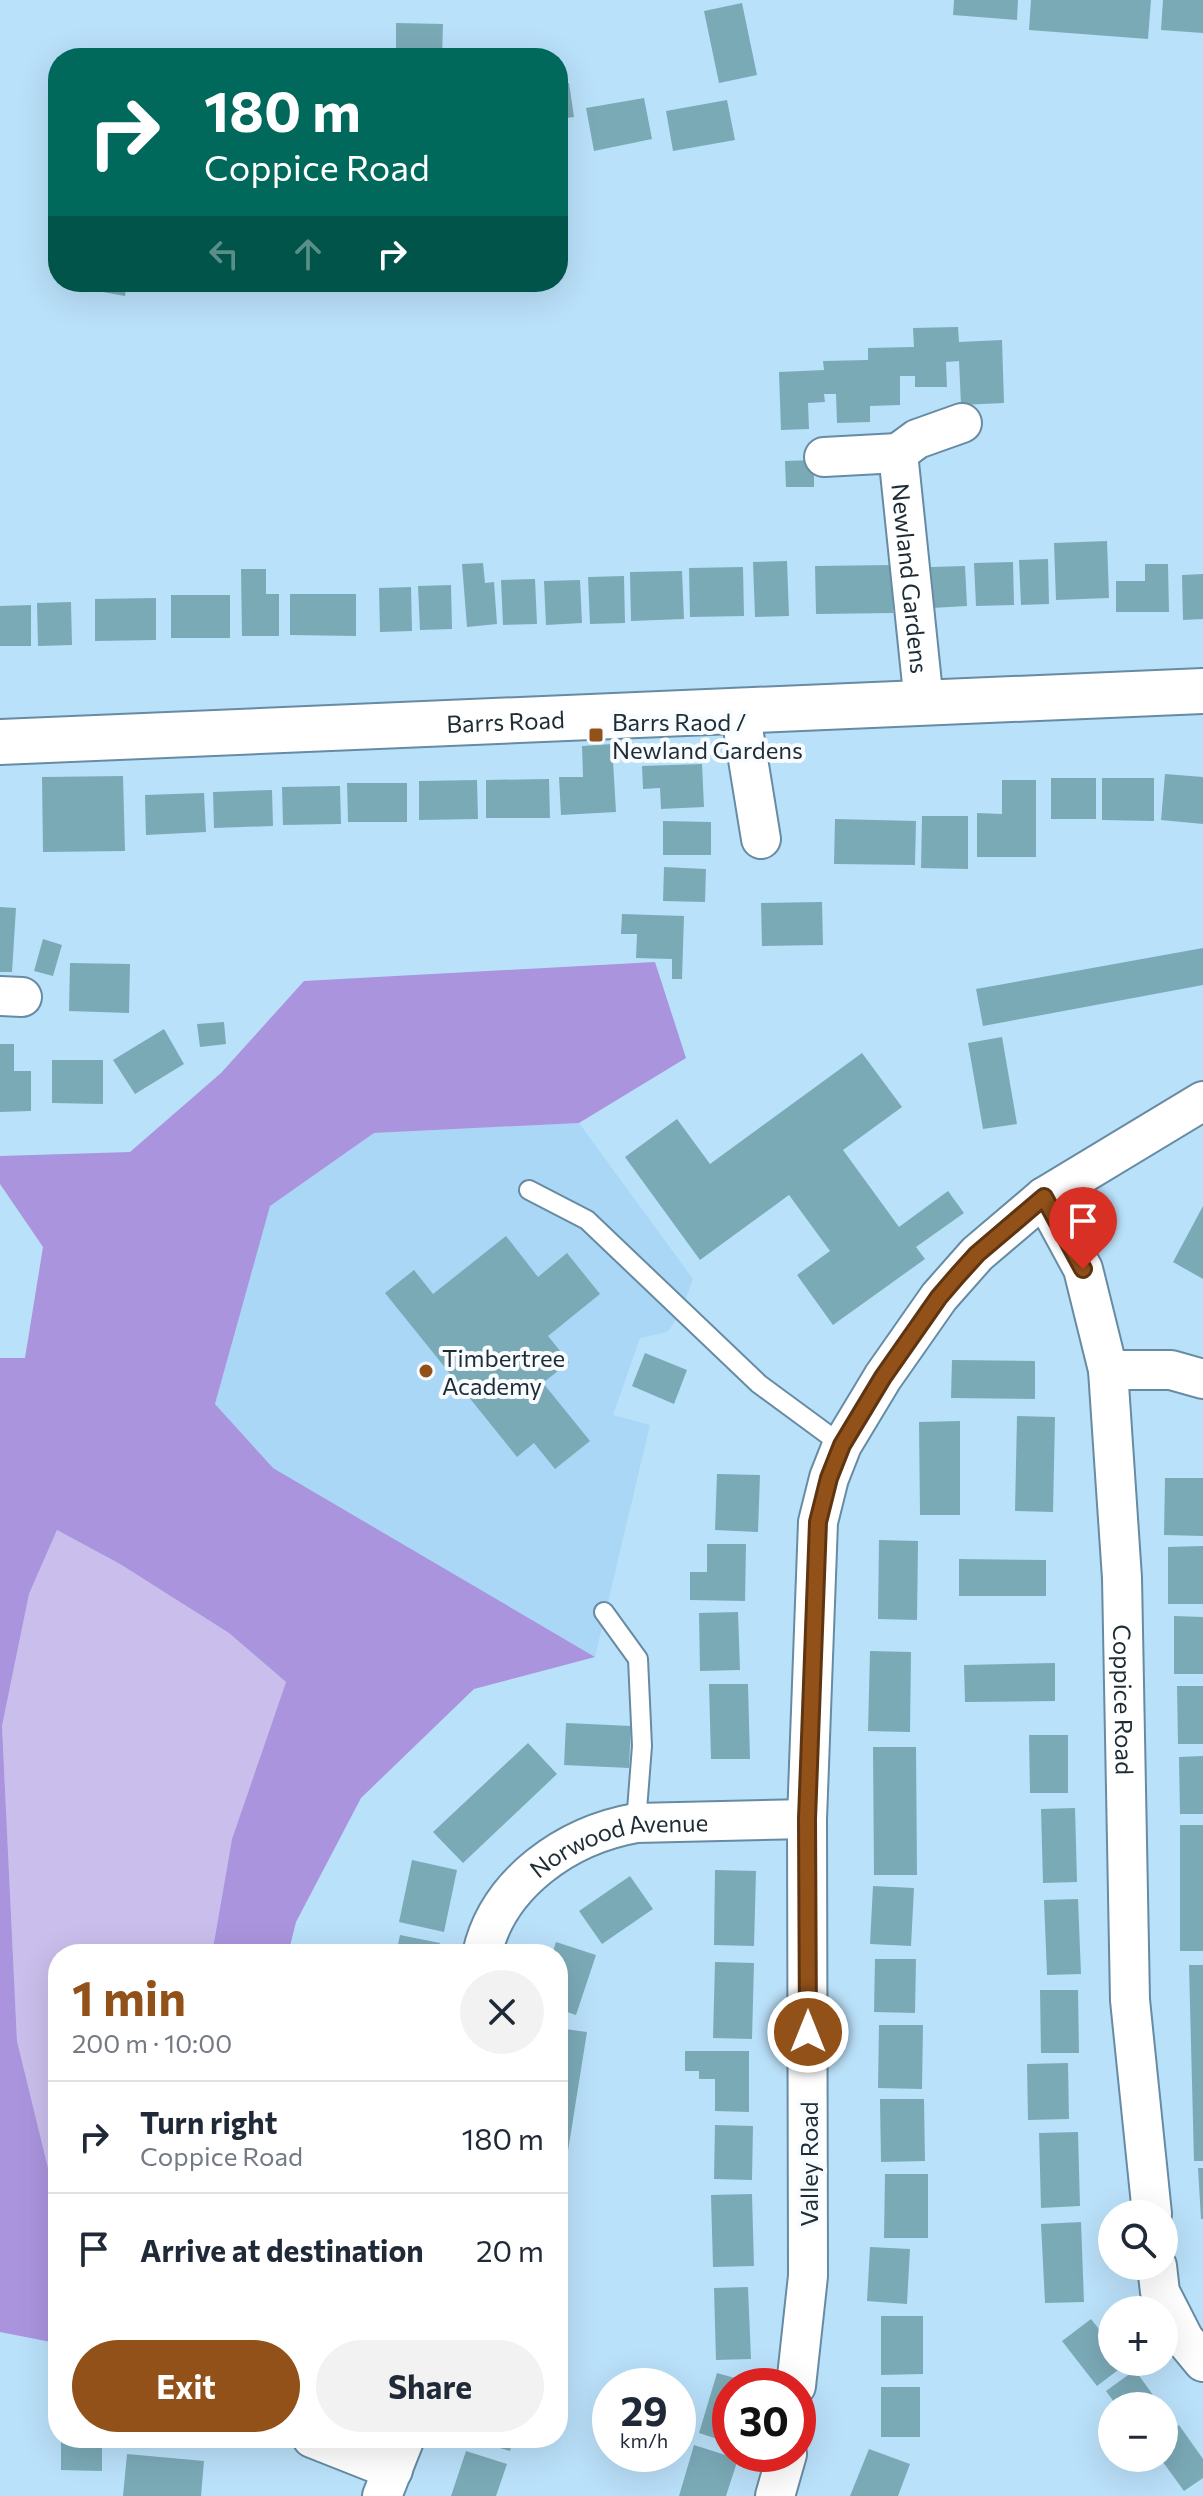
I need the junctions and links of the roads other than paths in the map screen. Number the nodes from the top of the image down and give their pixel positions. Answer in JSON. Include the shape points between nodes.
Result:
{"nodes":[{"id":1,"x":962,"y":423,"type":"dead end"},
{"id":2,"x":898,"y":453,"type":"junction"},
{"id":3,"x":824,"y":457,"type":"dead end"},
{"id":4,"x":1203,"y":691,"type":"edge"},
{"id":5,"x":924,"y":703,"type":"junction"},
{"id":6,"x":740,"y":710,"type":"junction"},
{"id":7,"x":0,"y":742,"type":"edge"},
{"id":8,"x":761,"y":839,"type":"dead end"},
{"id":9,"x":1203,"y":1101,"type":"edge"},
{"id":10,"x":529,"y":1190,"type":"dead end"},
{"id":11,"x":1044,"y":1197,"type":"junction"},
{"id":12,"x":1108,"y":1370,"type":"junction"},
{"id":13,"x":1203,"y":1379,"type":"edge"},
{"id":14,"x":842,"y":1445,"type":"junction"},
{"id":15,"x":604,"y":1612,"type":"dead end"},
{"id":16,"x":807,"y":1819,"type":"junction"},
{"id":17,"x":636,"y":1823,"type":"junction"},
{"id":18,"x":486,"y":1944,"type":"edge"},
{"id":19,"x":1151,"y":2200,"type":"edge"},
{"id":20,"x":1159,"y":2280,"type":"edge"},
{"id":21,"x":1203,"y":2362,"type":"edge"},
{"id":22,"x":798,"y":2368,"type":"edge"},
{"id":23,"x":339,"y":2448,"type":"edge"},
{"id":24,"x":393,"y":2468,"type":"edge"},
{"id":25,"x":782,"y":2472,"type":"edge"},
{"id":26,"x":775,"y":2496,"type":"edge"}],
"edges":[{"from":1,"to":2,"type":"street","name":"Newland Gardens","via":[[917,439]]},
{"from":2,"to":3,"type":"street","name":"Newland Gardens"},
{"from":2,"to":5,"type":"street","name":"Newland Gardens"},
{"from":4,"to":5,"type":"street","name":"Barrs Road"},
{"from":5,"to":6,"type":"street","name":"Barrs Road"},
{"from":6,"to":7,"type":"street","name":"Barrs Road"},
{"from":6,"to":8,"type":"street"},
{"from":9,"to":11,"type":"street","name":"Valley Road"},
{"from":10,"to":14,"type":"lane","via":[[587,1220],[759,1384]]},
{"from":11,"to":12,"type":"street","name":"Coppice Road","via":[[1083,1269]]},
{"from":11,"to":14,"type":"street","name":"Valley Road","via":[[977,1254],[939,1297]]},
{"from":12,"to":13,"type":"street","via":[[1171,1370]]},
{"from":12,"to":19,"type":"street","name":"Coppice Road","via":[[1122,1578],[1130,2000]]},
{"from":14,"to":16,"type":"street","name":"Valley Road","via":[[818,1522]]},
{"from":15,"to":17,"type":"lane","via":[[638,1659],[642,1746]]},
{"from":16,"to":17,"type":"street","name":"Norwood Avenue"},
{"from":16,"to":22,"type":"street","name":"Valley Road","via":[[808,2276]]},
{"from":17,"to":18,"type":"street","name":"Norwood Avenue","via":[[590,1835],[548,1858],[509,1899]]},
{"from":20,"to":21,"type":"street","via":[[1184,2339]]},
{"from":23,"to":24,"type":"street"},
{"from":25,"to":26,"type":"street"}]}
